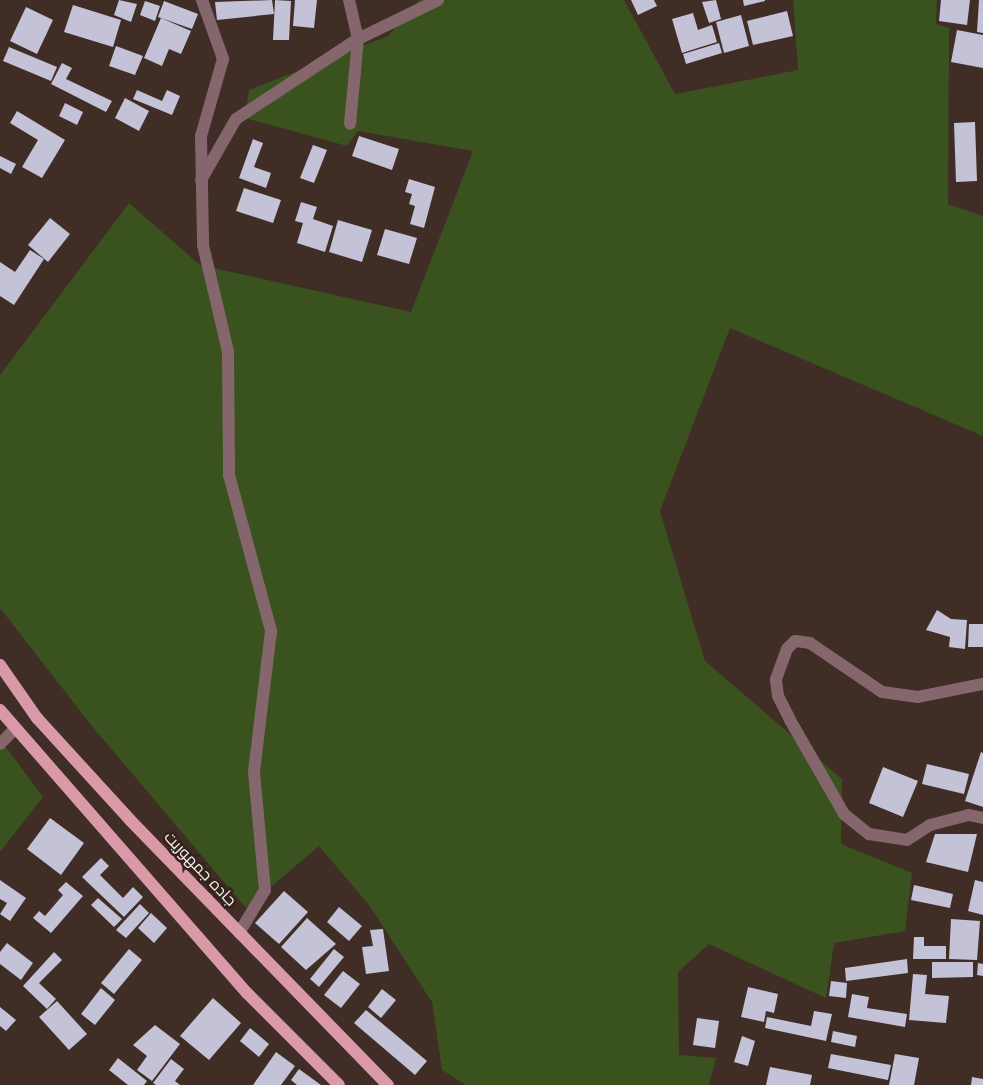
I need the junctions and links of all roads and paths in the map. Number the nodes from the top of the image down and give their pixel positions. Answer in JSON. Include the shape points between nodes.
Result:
{"nodes":[{"id":1,"x":202,"y":0,"type":"edge"},
{"id":2,"x":349,"y":0,"type":"edge"},
{"id":3,"x":438,"y":0,"type":"edge"},
{"id":4,"x":358,"y":39,"type":"junction"},
{"id":5,"x":350,"y":124,"type":"dead end"},
{"id":6,"x":201,"y":181,"type":"junction"},
{"id":7,"x":0,"y":665,"type":"edge"},
{"id":8,"x":983,"y":684,"type":"edge"},
{"id":9,"x":0,"y":710,"type":"edge"},
{"id":10,"x":14,"y":730,"type":"junction"},
{"id":11,"x":0,"y":744,"type":"edge"},
{"id":12,"x":983,"y":818,"type":"edge"},
{"id":13,"x":239,"y":933,"type":"junction"},
{"id":14,"x":339,"y":1085,"type":"edge"},
{"id":15,"x":388,"y":1085,"type":"edge"}],
"edges":[{"from":1,"to":6,"type":"street","via":[[223,59],[201,136]]},
{"from":2,"to":4,"type":"street"},
{"from":3,"to":4,"type":"street"},
{"from":4,"to":5,"type":"street"},
{"from":4,"to":6,"type":"street","via":[[236,120]]},
{"from":6,"to":13,"type":"street","via":[[203,245],[228,352],[229,475],[270,630],[254,772],[265,890]]},
{"from":7,"to":13,"type":"main road","name":"جاده جمهوریت","via":[[37,718]]},
{"from":8,"to":12,"type":"street","via":[[918,697],[882,692],[810,643],[795,641],[784,656],[776,680],[790,720],[844,814],[869,834],[907,840],[930,825],[969,814]]},
{"from":9,"to":10,"type":"main road"},
{"from":10,"to":11,"type":"street"},
{"from":10,"to":14,"type":"main road","via":[[247,993]]},
{"from":13,"to":15,"type":"main road","name":"جاده جمهوریت"}]}
